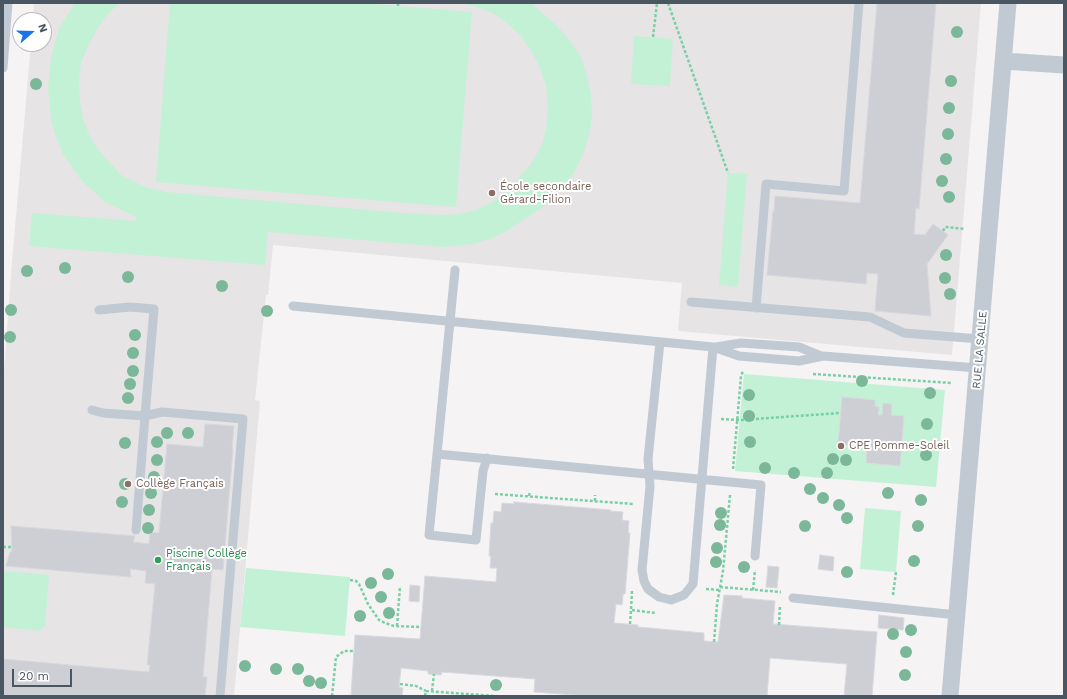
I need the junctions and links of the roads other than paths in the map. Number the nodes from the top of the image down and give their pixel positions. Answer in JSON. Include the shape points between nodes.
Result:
{"nodes":[{"id":1,"x":8,"y":3,"type":"edge"},
{"id":2,"x":859,"y":3,"type":"edge"},
{"id":3,"x":1008,"y":3,"type":"edge"},
{"id":4,"x":1003,"y":61,"type":"junction"},
{"id":5,"x":1064,"y":65,"type":"edge"},
{"id":6,"x":3,"y":68,"type":"edge"},
{"id":7,"x":455,"y":270,"type":"dead end"},
{"id":8,"x":691,"y":302,"type":"dead end"},
{"id":9,"x":293,"y":306,"type":"dead end"},
{"id":10,"x":756,"y":308,"type":"junction"},
{"id":11,"x":99,"y":310,"type":"dead end"},
{"id":12,"x":450,"y":322,"type":"junction"},
{"id":13,"x":980,"y":339,"type":"junction"},
{"id":14,"x":660,"y":342,"type":"junction"},
{"id":15,"x":713,"y":347,"type":"junction"},
{"id":16,"x":823,"y":356,"type":"junction"},
{"id":17,"x":978,"y":368,"type":"junction"},
{"id":18,"x":92,"y":410,"type":"dead end"},
{"id":19,"x":145,"y":416,"type":"junction"},
{"id":20,"x":437,"y":454,"type":"junction"},
{"id":21,"x":487,"y":458,"type":"junction"},
{"id":22,"x":649,"y":473,"type":"junction"},
{"id":23,"x":702,"y":479,"type":"junction"},
{"id":24,"x":136,"y":530,"type":"dead end"},
{"id":25,"x":755,"y":560,"type":"road end"},
{"id":26,"x":793,"y":598,"type":"dead end"},
{"id":27,"x":957,"y":615,"type":"junction"},
{"id":28,"x":220,"y":696,"type":"edge"},
{"id":29,"x":950,"y":696,"type":"edge"}],
"edges":[{"from":1,"to":6,"type":"lane"},
{"from":2,"to":10,"type":"lane","via":[[844,191],[766,184]]},
{"from":3,"to":4,"type":"street","name":"RUE LA SALLE"},
{"from":4,"to":5,"type":"street"},
{"from":4,"to":13,"type":"street","name":"RUE LA SALLE"},
{"from":7,"to":12,"type":"lane"},
{"from":8,"to":10,"type":"lane"},
{"from":9,"to":12,"type":"lane"},
{"from":10,"to":13,"type":"lane","via":[[870,317],[904,333]]},
{"from":11,"to":19,"type":"lane","via":[[154,308]]},
{"from":12,"to":14,"type":"lane"},
{"from":12,"to":20,"type":"lane"},
{"from":13,"to":17,"type":"street","name":"RUE LA SALLE"},
{"from":14,"to":15,"type":"lane"},
{"from":14,"to":22,"type":"lane","via":[[648,459]]},
{"from":15,"to":16,"type":"lane","via":[[740,343],[799,347]]},
{"from":15,"to":16,"type":"lane","via":[[739,356],[799,361]]},
{"from":15,"to":23,"type":"lane"},
{"from":16,"to":17,"type":"lane"},
{"from":17,"to":27,"type":"street","name":"RUE LA SALLE"},
{"from":18,"to":19,"type":"lane"},
{"from":19,"to":24,"type":"lane"},
{"from":19,"to":28,"type":"lane","via":[[162,412],[243,419]]},
{"from":20,"to":21,"type":"lane"},
{"from":20,"to":21,"type":"lane","via":[[430,535],[476,540],[483,471]]},
{"from":21,"to":22,"type":"lane"},
{"from":22,"to":23,"type":"lane"},
{"from":22,"to":23,"type":"lane","via":[[643,577],[653,594],[671,600],[684,595],[693,584]]},
{"from":23,"to":25,"type":"lane","via":[[761,485]]},
{"from":26,"to":27,"type":"lane"},
{"from":27,"to":29,"type":"street","name":"RUE LA SALLE"}]}
